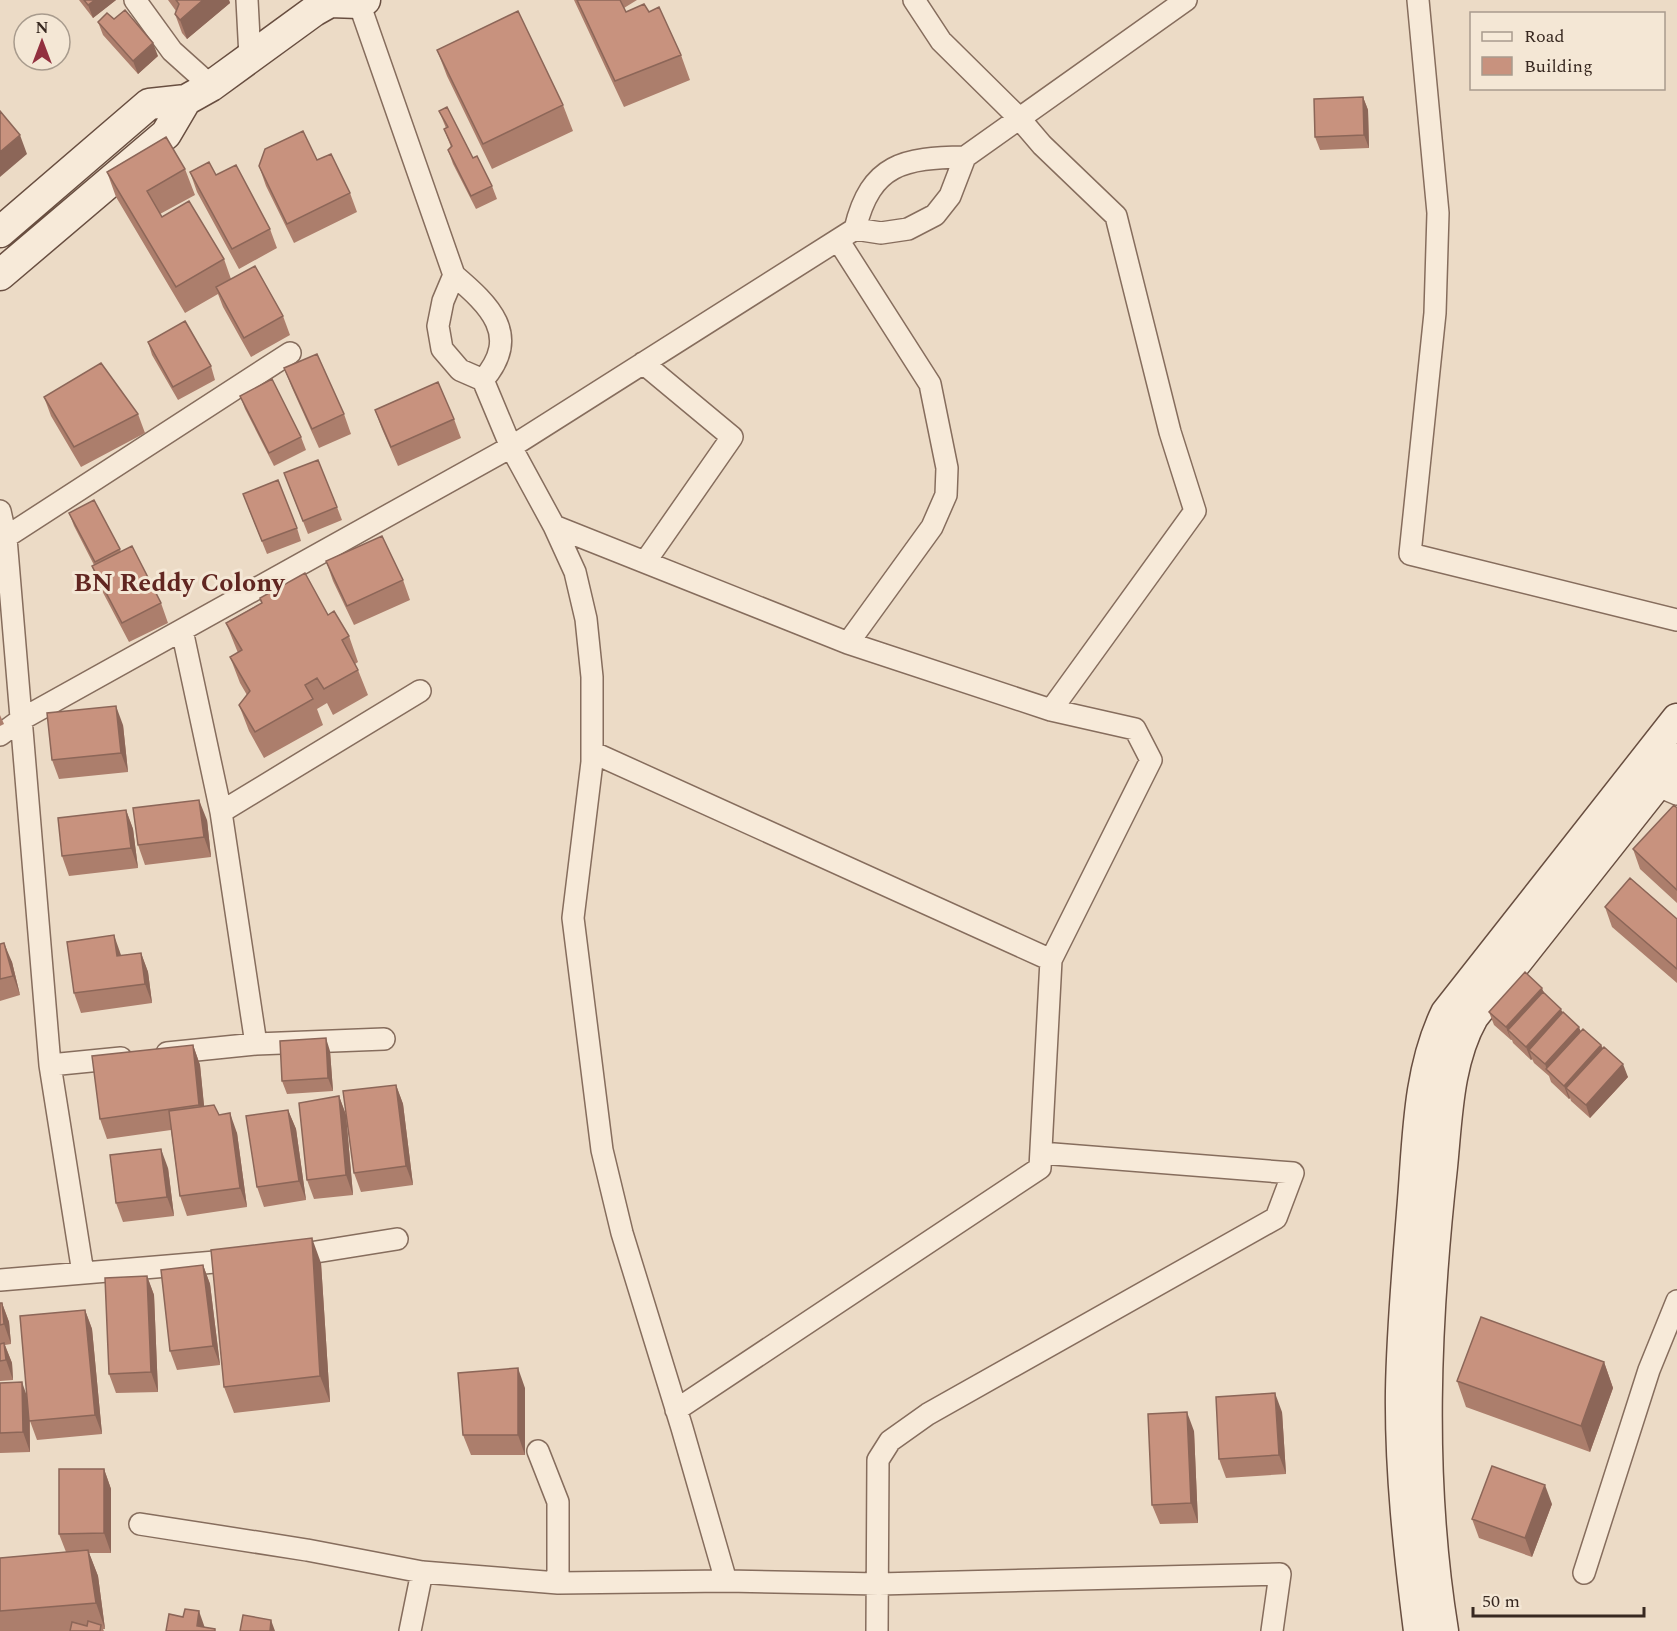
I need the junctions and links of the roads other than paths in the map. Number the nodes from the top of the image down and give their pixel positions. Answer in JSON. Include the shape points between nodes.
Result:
{"nodes":[{"id":1,"x":135,"y":0,"type":"edge"},
{"id":2,"x":247,"y":0,"type":"edge"},
{"id":3,"x":914,"y":0,"type":"edge"},
{"id":4,"x":1186,"y":0,"type":"edge"},
{"id":5,"x":1418,"y":0,"type":"edge"},
{"id":6,"x":337,"y":2,"type":"edge"},
{"id":7,"x":250,"y":57,"type":"junction"},
{"id":8,"x":199,"y":93,"type":"junction"},
{"id":9,"x":1019,"y":118,"type":"junction"},
{"id":10,"x":964,"y":157,"type":"junction"},
{"id":11,"x":0,"y":232,"type":"edge"},
{"id":12,"x":846,"y":234,"type":"junction"},
{"id":13,"x":0,"y":275,"type":"edge"},
{"id":14,"x":453,"y":275,"type":"junction"},
{"id":15,"x":290,"y":353,"type":"dead end"},
{"id":16,"x":643,"y":363,"type":"junction"},
{"id":17,"x":483,"y":380,"type":"junction"},
{"id":18,"x":511,"y":447,"type":"junction"},
{"id":19,"x":0,"y":511,"type":"edge"},
{"id":20,"x":554,"y":526,"type":"junction"},
{"id":21,"x":3,"y":539,"type":"edge"},
{"id":22,"x":645,"y":562,"type":"junction"},
{"id":23,"x":1677,"y":620,"type":"edge"},
{"id":24,"x":182,"y":630,"type":"junction"},
{"id":25,"x":848,"y":643,"type":"junction"},
{"id":26,"x":420,"y":691,"type":"dead end"},
{"id":27,"x":1051,"y":710,"type":"junction"},
{"id":28,"x":22,"y":718,"type":"junction"},
{"id":29,"x":1677,"y":720,"type":"edge"},
{"id":30,"x":0,"y":735,"type":"edge"},
{"id":31,"x":591,"y":752,"type":"junction"},
{"id":32,"x":1677,"y":759,"type":"edge"},
{"id":33,"x":1655,"y":784,"type":"edge"},
{"id":34,"x":221,"y":812,"type":"junction"},
{"id":35,"x":1051,"y":960,"type":"junction"},
{"id":36,"x":384,"y":1039,"type":"dead end"},
{"id":37,"x":256,"y":1044,"type":"junction"},
{"id":38,"x":50,"y":1065,"type":"junction"},
{"id":39,"x":1041,"y":1153,"type":"junction"},
{"id":40,"x":397,"y":1239,"type":"dead end"},
{"id":41,"x":83,"y":1273,"type":"junction"},
{"id":42,"x":0,"y":1280,"type":"edge"},
{"id":43,"x":1677,"y":1301,"type":"edge"},
{"id":44,"x":676,"y":1410,"type":"junction"},
{"id":45,"x":538,"y":1451,"type":"dead end"},
{"id":46,"x":140,"y":1524,"type":"dead end"},
{"id":47,"x":422,"y":1572,"type":"junction"},
{"id":48,"x":1584,"y":1573,"type":"dead end"},
{"id":49,"x":726,"y":1581,"type":"junction"},
{"id":50,"x":558,"y":1583,"type":"junction"},
{"id":51,"x":879,"y":1584,"type":"junction"},
{"id":52,"x":410,"y":1631,"type":"edge"},
{"id":53,"x":877,"y":1631,"type":"edge"},
{"id":54,"x":1272,"y":1631,"type":"edge"},
{"id":55,"x":1419,"y":1631,"type":"edge"},
{"id":56,"x":1443,"y":1631,"type":"edge"}],
"edges":[{"from":1,"to":8,"type":"street"},
{"from":2,"to":7,"type":"street"},
{"from":3,"to":9,"type":"street","via":[[941,40]]},
{"from":4,"to":9,"type":"street"},
{"from":5,"to":23,"type":"street","via":[[1438,213],[1435,313],[1410,554]]},
{"from":6,"to":7,"type":"street"},
{"from":6,"to":14,"type":"street"},
{"from":7,"to":8,"type":"street"},
{"from":8,"to":11,"type":"street","via":[[149,105]]},
{"from":8,"to":13,"type":"street","via":[[166,134]]},
{"from":9,"to":10,"type":"street"},
{"from":9,"to":27,"type":"street","via":[[1116,216],[1170,432],[1196,511]]},
{"from":10,"to":12,"type":"street","via":[[926,158],[892,167],[870,188]]},
{"from":10,"to":12,"type":"street","via":[[950,196],[935,215],[908,229]]},
{"from":12,"to":16,"type":"street"},
{"from":12,"to":25,"type":"street","via":[[930,384],[947,468],[946,495],[932,527]]},
{"from":14,"to":17,"type":"street","via":[[488,307],[501,330],[493,369]]},
{"from":14,"to":17,"type":"street","via":[[438,326],[441,348],[460,370]]},
{"from":15,"to":21,"type":"street"},
{"from":16,"to":18,"type":"street"},
{"from":16,"to":22,"type":"street","via":[[732,437]]},
{"from":17,"to":18,"type":"street"},
{"from":18,"to":20,"type":"street"},
{"from":18,"to":24,"type":"street"},
{"from":19,"to":21,"type":"street"},
{"from":20,"to":22,"type":"street"},
{"from":20,"to":31,"type":"street","via":[[575,572],[586,619]]},
{"from":21,"to":28,"type":"street"},
{"from":22,"to":25,"type":"street"},
{"from":24,"to":28,"type":"street"},
{"from":24,"to":34,"type":"street"},
{"from":25,"to":27,"type":"street"},
{"from":26,"to":34,"type":"street"},
{"from":27,"to":35,"type":"street","via":[[1135,729],[1151,760]]},
{"from":28,"to":30,"type":"street"},
{"from":28,"to":38,"type":"street"},
{"from":29,"to":33,"type":"street"},
{"from":31,"to":35,"type":"street"},
{"from":31,"to":44,"type":"street","via":[[573,918],[602,1150],[622,1233]]},
{"from":32,"to":33,"type":"street"},
{"from":33,"to":55,"type":"street","via":[[1446,1013],[1433,1047],[1420,1114],[1402,1336],[1401,1394]]},
{"from":33,"to":56,"type":"street","via":[[1473,1017],[1457,1054],[1438,1195],[1426,1359],[1427,1470]]},
{"from":34,"to":37,"type":"street"},
{"from":35,"to":39,"type":"street"},
{"from":36,"to":37,"type":"street"},
{"from":37,"to":38,"type":"street"},
{"from":38,"to":41,"type":"street"},
{"from":39,"to":44,"type":"street","via":[[1040,1168]]},
{"from":39,"to":51,"type":"street","via":[[1293,1173],[1276,1218],[928,1414],[890,1442],[878,1460]]},
{"from":40,"to":41,"type":"street","via":[[265,1258]]},
{"from":41,"to":42,"type":"street"},
{"from":43,"to":48,"type":"street","via":[[1649,1370]]},
{"from":44,"to":49,"type":"street"},
{"from":45,"to":50,"type":"street","via":[[558,1502]]},
{"from":46,"to":47,"type":"street"},
{"from":47,"to":50,"type":"street"},
{"from":47,"to":52,"type":"street"},
{"from":49,"to":50,"type":"street"},
{"from":49,"to":51,"type":"street"},
{"from":51,"to":53,"type":"street"},
{"from":51,"to":54,"type":"street","via":[[1280,1574]]}]}
